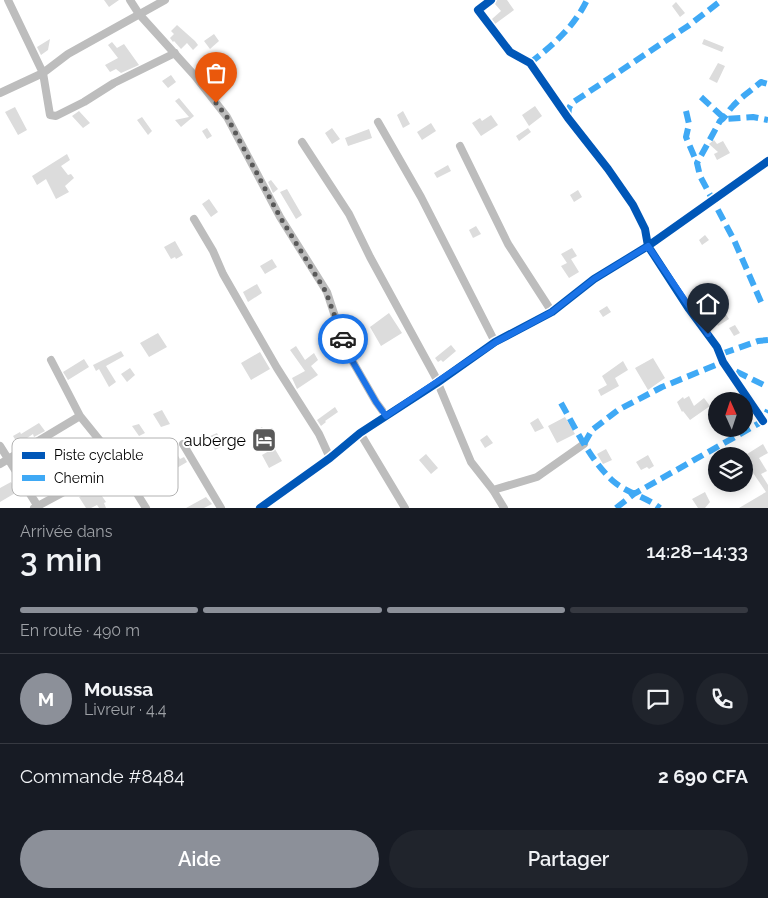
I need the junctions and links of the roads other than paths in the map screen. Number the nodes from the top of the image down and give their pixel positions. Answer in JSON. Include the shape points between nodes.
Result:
{"nodes":[{"id":1,"x":8,"y":0,"type":"edge"},
{"id":2,"x":130,"y":0,"type":"edge"},
{"id":3,"x":165,"y":0,"type":"edge"},
{"id":4,"x":491,"y":0,"type":"edge"},
{"id":5,"x":139,"y":14,"type":"junction"},
{"id":6,"x":175,"y":53,"type":"junction"},
{"id":7,"x":43,"y":73,"type":"junction"},
{"id":8,"x":0,"y":93,"type":"edge"},
{"id":9,"x":378,"y":122,"type":"dead end"},
{"id":10,"x":302,"y":142,"type":"dead end"},
{"id":11,"x":460,"y":146,"type":"dead end"},
{"id":12,"x":768,"y":161,"type":"edge"},
{"id":13,"x":194,"y":219,"type":"dead end"},
{"id":14,"x":648,"y":246,"type":"junction"},
{"id":15,"x":552,"y":312,"type":"junction"},
{"id":16,"x":496,"y":342,"type":"junction"},
{"id":17,"x":51,"y":360,"type":"dead end"},
{"id":18,"x":437,"y":383,"type":"junction"},
{"id":19,"x":80,"y":416,"type":"junction"},
{"id":20,"x":386,"y":416,"type":"junction"},
{"id":21,"x":763,"y":421,"type":"dead end"},
{"id":22,"x":360,"y":433,"type":"junction"},
{"id":23,"x":44,"y":438,"type":"edge"},
{"id":24,"x":97,"y":438,"type":"edge"},
{"id":25,"x":183,"y":444,"type":"dead end"},
{"id":26,"x":584,"y":444,"type":"dead end"},
{"id":27,"x":0,"y":446,"type":"edge"},
{"id":28,"x":12,"y":458,"type":"edge"},
{"id":29,"x":330,"y":458,"type":"junction"},
{"id":30,"x":8,"y":460,"type":"junction"},
{"id":31,"x":0,"y":464,"type":"edge"},
{"id":32,"x":12,"y":467,"type":"edge"},
{"id":33,"x":493,"y":490,"type":"junction"},
{"id":34,"x":29,"y":496,"type":"edge"},
{"id":35,"x":56,"y":496,"type":"edge"},
{"id":36,"x":138,"y":496,"type":"edge"},
{"id":37,"x":35,"y":507,"type":"edge"},
{"id":38,"x":146,"y":508,"type":"edge"},
{"id":39,"x":220,"y":508,"type":"edge"},
{"id":40,"x":260,"y":508,"type":"edge"},
{"id":41,"x":405,"y":508,"type":"edge"},
{"id":42,"x":504,"y":508,"type":"edge"}],
"edges":[{"from":1,"to":7,"type":"street"},
{"from":2,"to":5,"type":"street"},
{"from":3,"to":5,"type":"street"},
{"from":4,"to":14,"type":"street","via":[[478,10],[510,52],[530,63],[608,169],[645,229]]},
{"from":5,"to":6,"type":"street"},
{"from":5,"to":7,"type":"street","via":[[68,54]]},
{"from":6,"to":7,"type":"street","via":[[56,116],[50,115]]},
{"from":6,"to":20,"type":"street","via":[[227,117],[280,217],[326,292],[346,350]]},
{"from":7,"to":8,"type":"street"},
{"from":9,"to":16,"type":"street"},
{"from":10,"to":18,"type":"street","via":[[349,214]]},
{"from":11,"to":15,"type":"street","via":[[508,244]]},
{"from":12,"to":14,"type":"street"},
{"from":13,"to":29,"type":"street"},
{"from":14,"to":15,"type":"street","via":[[594,279]]},
{"from":14,"to":21,"type":"street"},
{"from":15,"to":16,"type":"street"},
{"from":16,"to":18,"type":"street"},
{"from":17,"to":19,"type":"street"},
{"from":18,"to":20,"type":"street"},
{"from":18,"to":33,"type":"street","via":[[471,462]]},
{"from":19,"to":23,"type":"street"},
{"from":19,"to":24,"type":"street"},
{"from":20,"to":22,"type":"street"},
{"from":22,"to":29,"type":"street"},
{"from":22,"to":41,"type":"street"},
{"from":25,"to":39,"type":"street"},
{"from":26,"to":33,"type":"street","via":[[537,477]]},
{"from":27,"to":30,"type":"street"},
{"from":28,"to":30,"type":"street"},
{"from":29,"to":40,"type":"street"},
{"from":30,"to":31,"type":"street"},
{"from":30,"to":32,"type":"street"},
{"from":33,"to":42,"type":"street"},
{"from":34,"to":37,"type":"street"},
{"from":35,"to":37,"type":"street"},
{"from":36,"to":38,"type":"street"}]}
